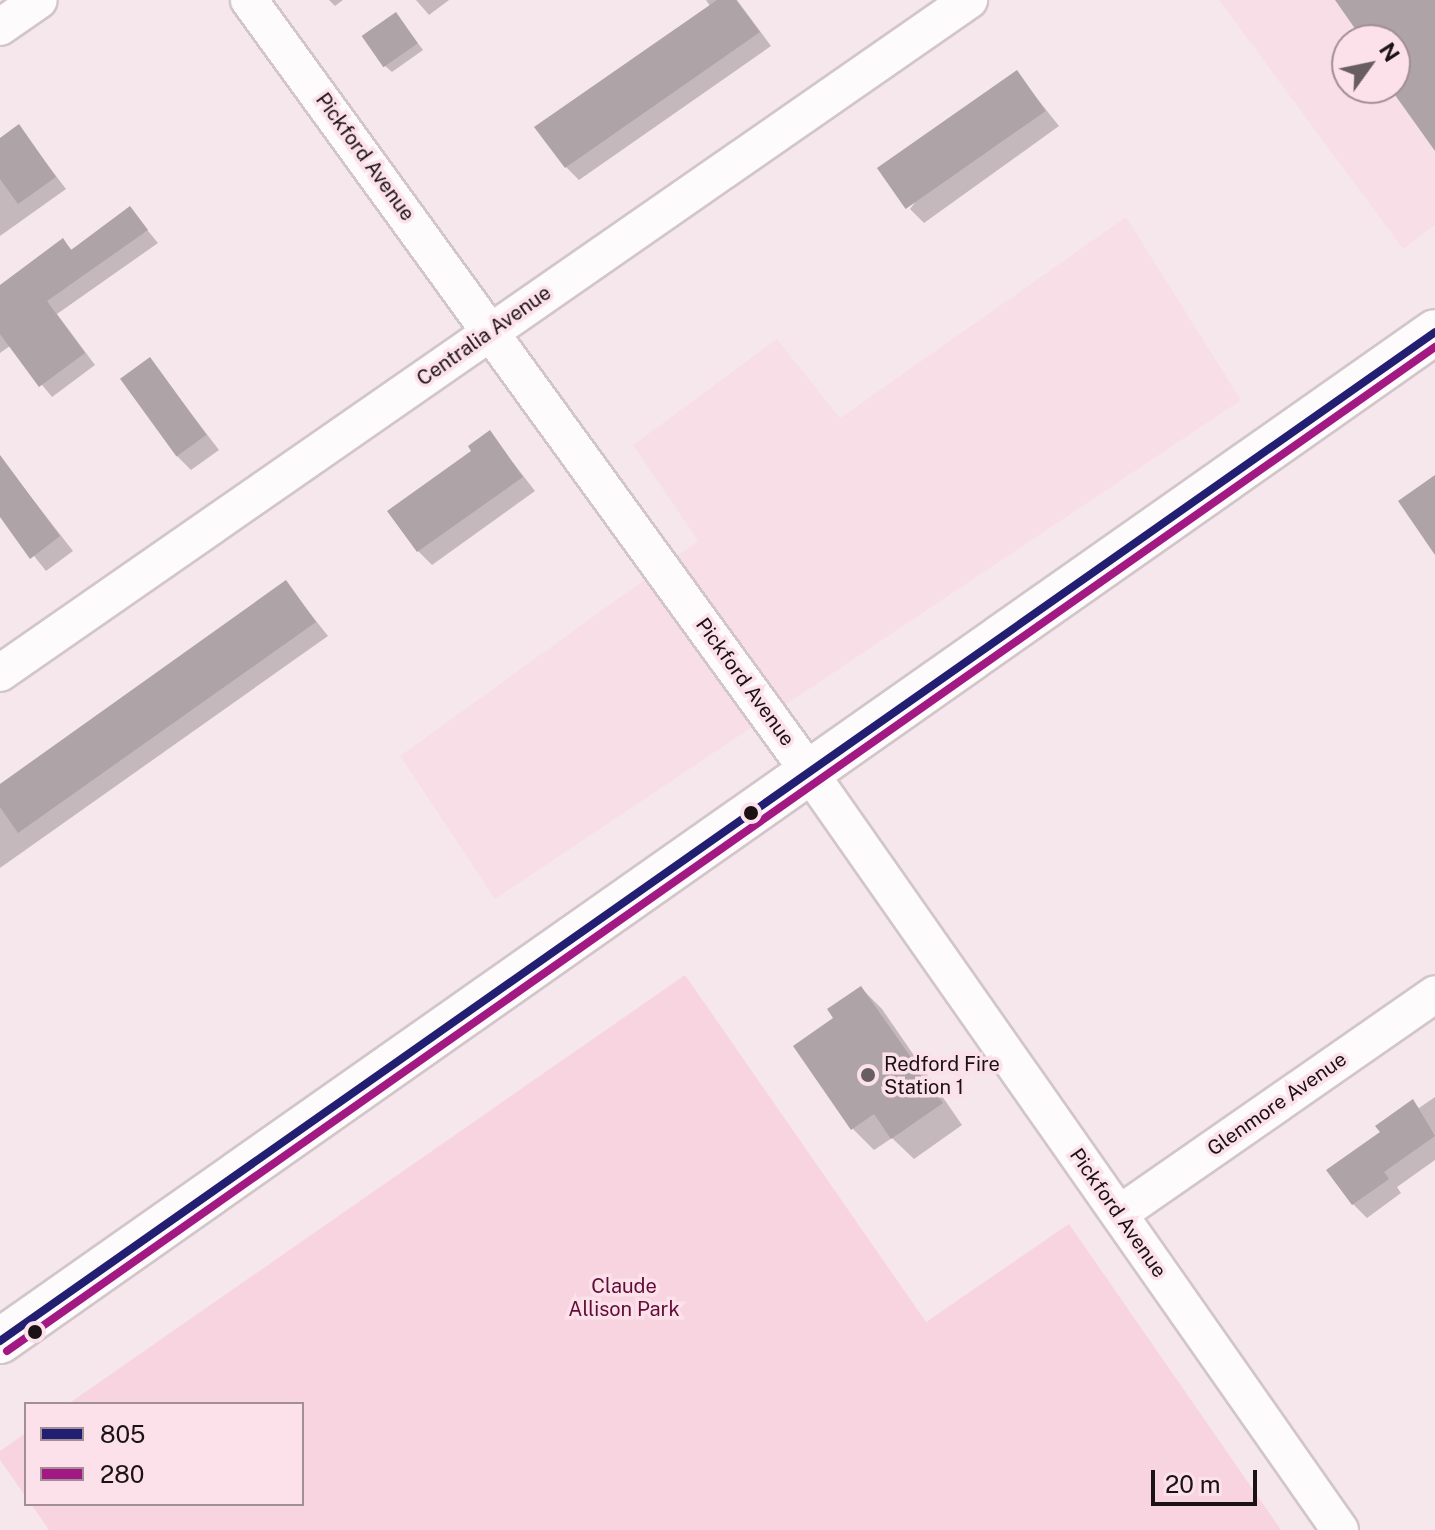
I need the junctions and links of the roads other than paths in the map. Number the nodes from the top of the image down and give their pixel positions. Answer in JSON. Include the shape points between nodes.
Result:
{"nodes":[{"id":1,"x":39,"y":0,"type":"edge"},
{"id":2,"x":249,"y":0,"type":"edge"},
{"id":3,"x":969,"y":0,"type":"edge"},
{"id":4,"x":0,"y":27,"type":"edge"},
{"id":5,"x":492,"y":330,"type":"junction"},
{"id":6,"x":1435,"y":332,"type":"edge"},
{"id":7,"x":0,"y":673,"type":"edge"},
{"id":8,"x":807,"y":769,"type":"junction"},
{"id":9,"x":1435,"y":994,"type":"edge"},
{"id":10,"x":1119,"y":1214,"type":"junction"},
{"id":11,"x":0,"y":1341,"type":"edge"},
{"id":12,"x":1340,"y":1530,"type":"edge"}],
"edges":[{"from":1,"to":4,"type":"street"},
{"from":2,"to":5,"type":"street","name":"Pickford Avenue"},
{"from":3,"to":5,"type":"street","name":"Centralia Avenue"},
{"from":5,"to":7,"type":"street","name":"Centralia Avenue"},
{"from":5,"to":8,"type":"street","name":"Pickford Avenue"},
{"from":6,"to":8,"type":"main road"},
{"from":8,"to":10,"type":"street","name":"Pickford Avenue"},
{"from":8,"to":11,"type":"main road"},
{"from":9,"to":10,"type":"street","name":"Glenmore Avenue"},
{"from":10,"to":12,"type":"street","name":"Pickford Avenue"}]}
